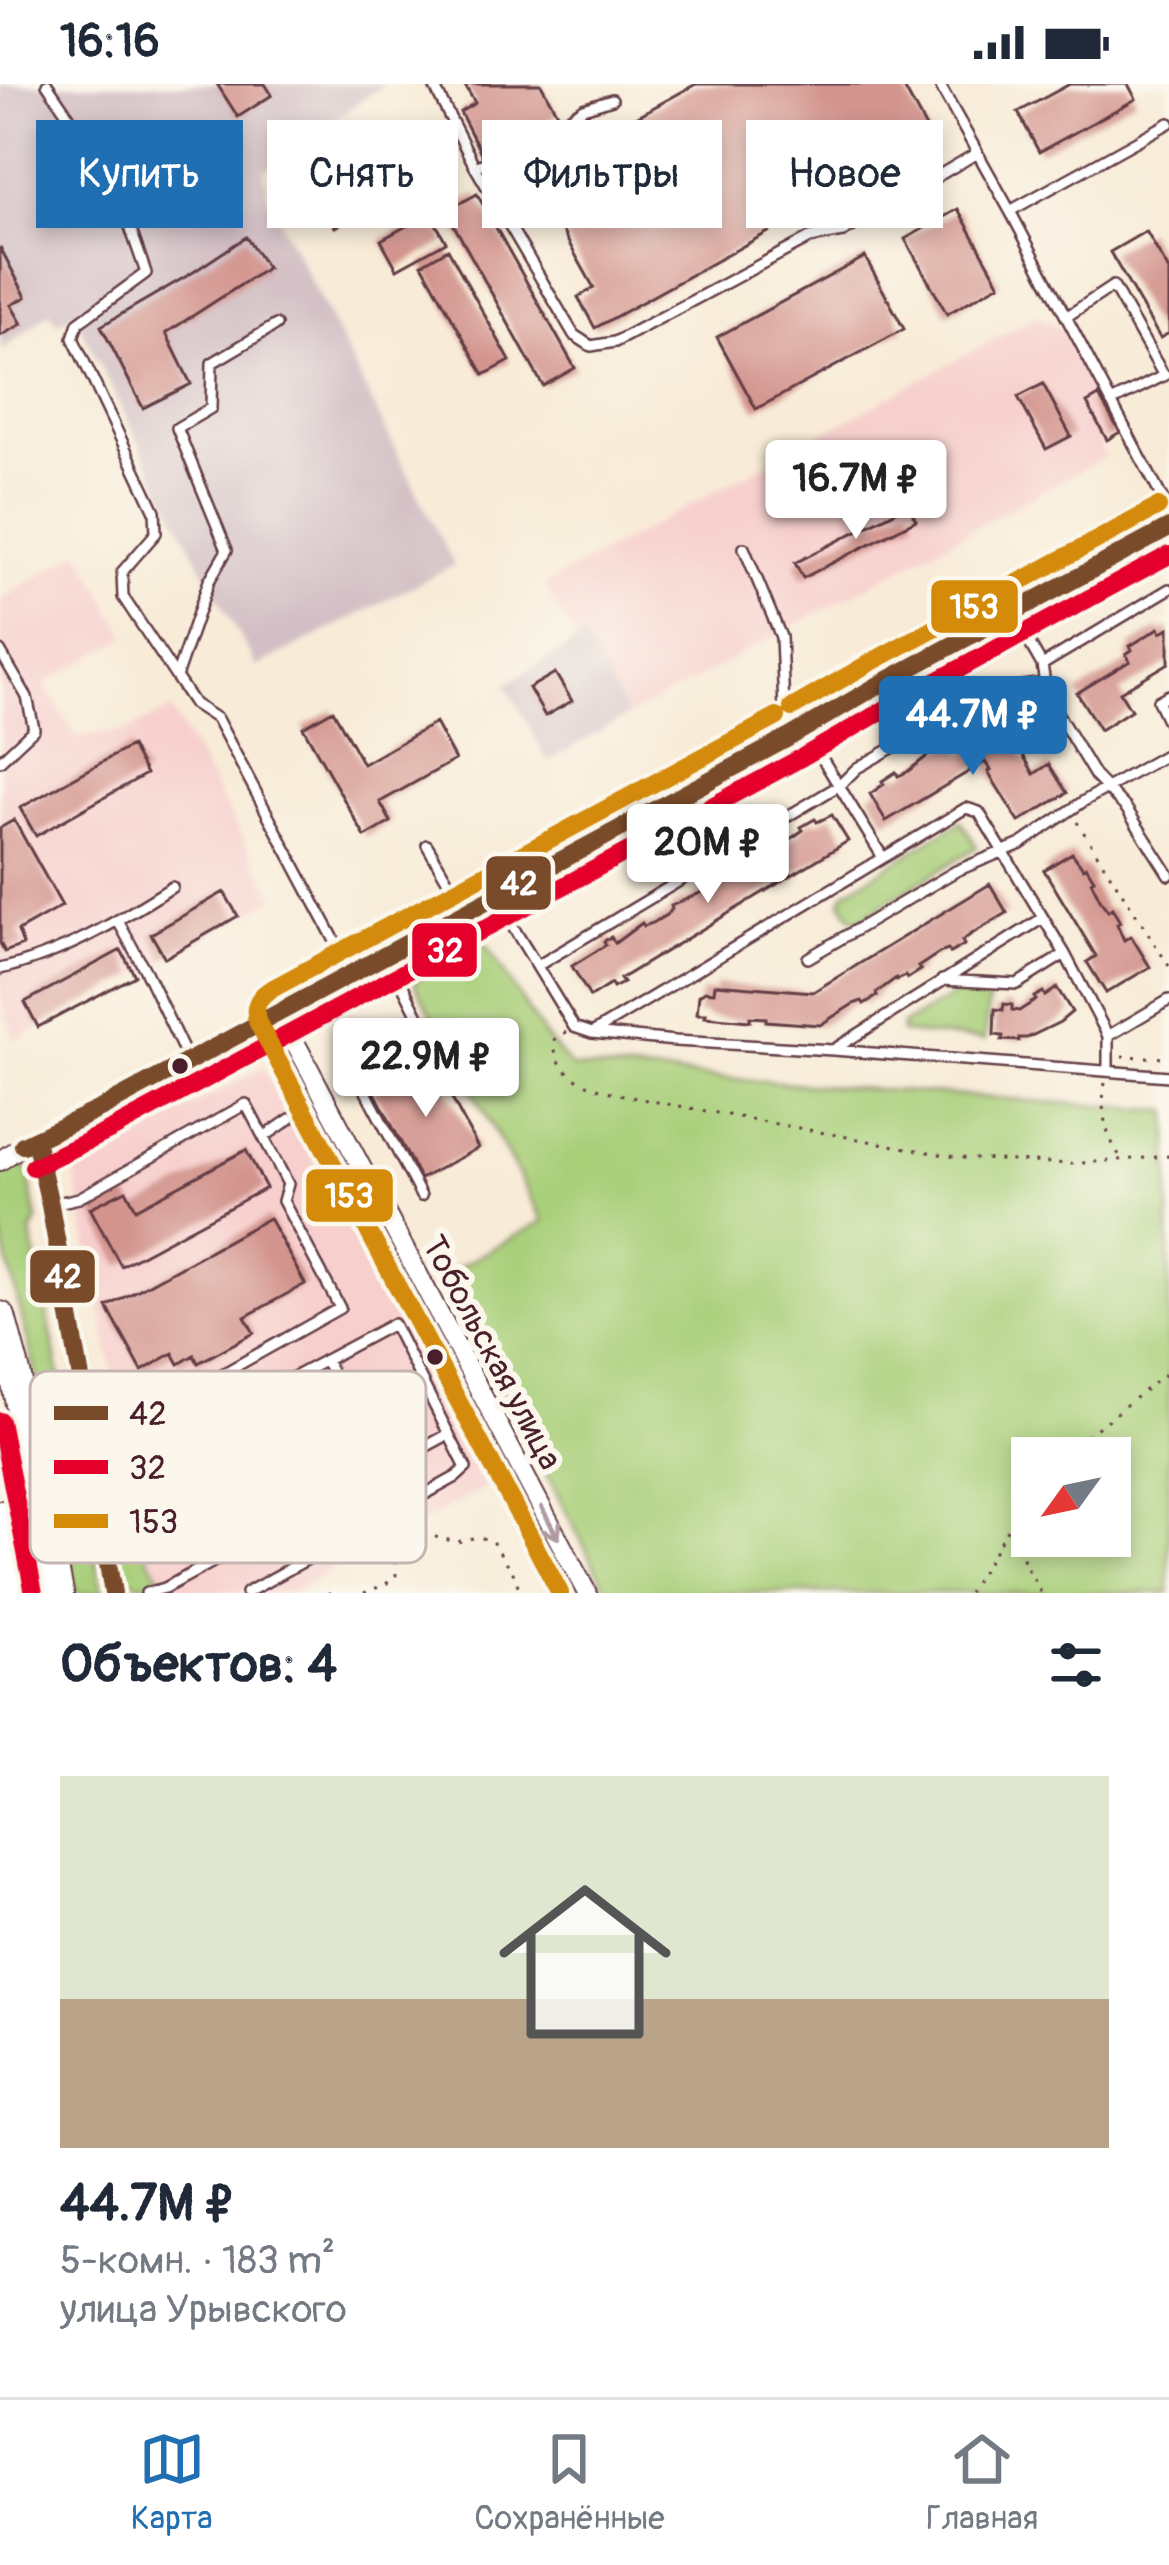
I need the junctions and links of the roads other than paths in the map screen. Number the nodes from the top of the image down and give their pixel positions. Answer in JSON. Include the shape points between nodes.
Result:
{"nodes":[{"id":1,"x":47,"y":84,"type":"edge"},
{"id":2,"x":433,"y":84,"type":"edge"},
{"id":3,"x":939,"y":84,"type":"edge"},
{"id":4,"x":612,"y":99,"type":"dead end"},
{"id":5,"x":1169,"y":123,"type":"edge"},
{"id":6,"x":977,"y":153,"type":"junction"},
{"id":7,"x":475,"y":167,"type":"junction"},
{"id":8,"x":1010,"y":211,"type":"junction"},
{"id":9,"x":1066,"y":317,"type":"junction"},
{"id":10,"x":276,"y":325,"type":"dead end"},
{"id":11,"x":1166,"y":375,"type":"edge"},
{"id":12,"x":1111,"y":402,"type":"junction"},
{"id":13,"x":1169,"y":511,"type":"edge"},
{"id":14,"x":1169,"y":528,"type":"edge"},
{"id":15,"x":744,"y":548,"type":"dead end"},
{"id":16,"x":1169,"y":589,"type":"edge"},
{"id":17,"x":1012,"y":613,"type":"junction"},
{"id":18,"x":0,"y":651,"type":"edge"},
{"id":19,"x":1042,"y":665,"type":"junction"},
{"id":20,"x":176,"y":677,"type":"junction"},
{"id":21,"x":1043,"y":682,"type":"junction"},
{"id":22,"x":1169,"y":695,"type":"edge"},
{"id":23,"x":1169,"y":724,"type":"edge"},
{"id":24,"x":796,"y":733,"type":"junction"},
{"id":25,"x":1169,"y":753,"type":"edge"},
{"id":26,"x":0,"y":761,"type":"edge"},
{"id":27,"x":840,"y":785,"type":"junction"},
{"id":28,"x":1106,"y":788,"type":"junction"},
{"id":29,"x":428,"y":845,"type":"dead end"},
{"id":30,"x":1004,"y":854,"type":"junction"},
{"id":31,"x":881,"y":856,"type":"junction"},
{"id":32,"x":1169,"y":875,"type":"edge"},
{"id":33,"x":172,"y":887,"type":"dead end"},
{"id":34,"x":494,"y":896,"type":"junction"},
{"id":35,"x":466,"y":912,"type":"junction"},
{"id":36,"x":1043,"y":918,"type":"junction"},
{"id":37,"x":118,"y":921,"type":"junction"},
{"id":38,"x":387,"y":954,"type":"junction"},
{"id":39,"x":1065,"y":954,"type":"junction"},
{"id":40,"x":808,"y":958,"type":"dead end"},
{"id":41,"x":536,"y":966,"type":"junction"},
{"id":42,"x":0,"y":969,"type":"edge"},
{"id":43,"x":352,"y":973,"type":"junction"},
{"id":44,"x":942,"y":980,"type":"junction"},
{"id":45,"x":1169,"y":1000,"type":"edge"},
{"id":46,"x":279,"y":1012,"type":"junction"},
{"id":47,"x":592,"y":1033,"type":"junction"},
{"id":48,"x":1108,"y":1036,"type":"junction"},
{"id":49,"x":833,"y":1049,"type":"junction"},
{"id":50,"x":188,"y":1060,"type":"junction"},
{"id":51,"x":1108,"y":1070,"type":"junction"},
{"id":52,"x":1169,"y":1076,"type":"edge"},
{"id":53,"x":290,"y":1118,"type":"dead end"},
{"id":54,"x":264,"y":1137,"type":"junction"},
{"id":55,"x":29,"y":1142,"type":"junction"},
{"id":56,"x":0,"y":1144,"type":"edge"},
{"id":57,"x":0,"y":1161,"type":"edge"},
{"id":58,"x":421,"y":1196,"type":"dead end"},
{"id":59,"x":50,"y":1204,"type":"junction"},
{"id":60,"x":0,"y":1317,"type":"edge"},
{"id":61,"x":325,"y":1360,"type":"junction"},
{"id":62,"x":80,"y":1371,"type":"edge"},
{"id":63,"x":228,"y":1371,"type":"edge"},
{"id":64,"x":304,"y":1371,"type":"edge"},
{"id":65,"x":331,"y":1371,"type":"edge"},
{"id":66,"x":416,"y":1371,"type":"edge"},
{"id":67,"x":426,"y":1390,"type":"edge"},
{"id":68,"x":449,"y":1434,"type":"junction"},
{"id":69,"x":426,"y":1447,"type":"edge"},
{"id":70,"x":30,"y":1449,"type":"edge"},
{"id":71,"x":426,"y":1494,"type":"edge"},
{"id":72,"x":0,"y":1516,"type":"edge"},
{"id":73,"x":52,"y":1563,"type":"edge"},
{"id":74,"x":108,"y":1563,"type":"edge"},
{"id":75,"x":211,"y":1563,"type":"edge"},
{"id":76,"x":301,"y":1563,"type":"edge"},
{"id":77,"x":16,"y":1593,"type":"edge"},
{"id":78,"x":58,"y":1593,"type":"edge"},
{"id":79,"x":113,"y":1593,"type":"edge"},
{"id":80,"x":146,"y":1593,"type":"edge"},
{"id":81,"x":246,"y":1593,"type":"edge"},
{"id":82,"x":587,"y":1593,"type":"edge"}],
"edges":[{"from":1,"to":20,"type":"lane","via":[[115,184],[146,273],[78,323],[73,338],[154,511],[156,533],[122,572],[123,597]]},
{"from":2,"to":7,"type":"lane"},
{"from":3,"to":6,"type":"lane"},
{"from":4,"to":7,"type":"lane"},
{"from":5,"to":8,"type":"lane"},
{"from":6,"to":7,"type":"lane","via":[[843,232],[810,238],[615,342],[591,346],[574,335]]},
{"from":6,"to":8,"type":"lane"},
{"from":8,"to":9,"type":"lane"},
{"from":9,"to":11,"type":"lane","via":[[1113,286]]},
{"from":9,"to":12,"type":"lane"},
{"from":10,"to":20,"type":"lane","via":[[212,363],[211,408],[177,428],[226,550]]},
{"from":11,"to":12,"type":"lane"},
{"from":12,"to":13,"type":"lane"},
{"from":14,"to":17,"type":"street"},
{"from":15,"to":24,"type":"lane","via":[[781,637],[784,710]]},
{"from":16,"to":19,"type":"lane"},
{"from":17,"to":19,"type":"lane"},
{"from":17,"to":24,"type":"street"},
{"from":18,"to":26,"type":"lane","via":[[27,697],[34,729]]},
{"from":19,"to":21,"type":"lane"},
{"from":20,"to":43,"type":"lane","via":[[217,719]]},
{"from":21,"to":27,"type":"lane","via":[[943,718]]},
{"from":21,"to":28,"type":"lane"},
{"from":22,"to":23,"type":"lane","via":[[1158,701]]},
{"from":24,"to":27,"type":"lane"},
{"from":24,"to":34,"type":"street"},
{"from":25,"to":28,"type":"lane"},
{"from":27,"to":31,"type":"lane"},
{"from":27,"to":41,"type":"lane"},
{"from":28,"to":30,"type":"lane"},
{"from":28,"to":32,"type":"lane"},
{"from":29,"to":35,"type":"lane"},
{"from":30,"to":31,"type":"lane","via":[[979,812],[966,808]]},
{"from":30,"to":36,"type":"lane"},
{"from":30,"to":40,"type":"lane","via":[[956,871]]},
{"from":31,"to":47,"type":"lane"},
{"from":33,"to":37,"type":"lane"},
{"from":34,"to":35,"type":"street"},
{"from":34,"to":41,"type":"lane"},
{"from":35,"to":38,"type":"street"},
{"from":36,"to":39,"type":"lane"},
{"from":36,"to":44,"type":"lane"},
{"from":37,"to":42,"type":"lane"},
{"from":37,"to":50,"type":"lane"},
{"from":38,"to":43,"type":"street"},
{"from":38,"to":58,"type":"lane","via":[[427,1034],[356,1072]]},
{"from":39,"to":44,"type":"lane","via":[[1017,984]]},
{"from":39,"to":48,"type":"lane"},
{"from":41,"to":47,"type":"lane","via":[[574,1027]]},
{"from":43,"to":46,"type":"street"},
{"from":44,"to":49,"type":"lane"},
{"from":45,"to":48,"type":"lane"},
{"from":46,"to":50,"type":"street"},
{"from":46,"to":82,"type":"street","name":"Тобольская улица","one_way":true},
{"from":47,"to":49,"type":"lane"},
{"from":48,"to":51,"type":"lane"},
{"from":49,"to":51,"type":"lane"},
{"from":50,"to":55,"type":"street"},
{"from":51,"to":52,"type":"lane"},
{"from":53,"to":54,"type":"lane"},
{"from":54,"to":59,"type":"lane","via":[[246,1104],[79,1198]]},
{"from":54,"to":63,"type":"lane","via":[[288,1184],[283,1201],[340,1308]]},
{"from":55,"to":56,"type":"street"},
{"from":55,"to":57,"type":"street"},
{"from":55,"to":59,"type":"street"},
{"from":59,"to":62,"type":"street"},
{"from":60,"to":70,"type":"main road"},
{"from":61,"to":64,"type":"lane"},
{"from":61,"to":65,"type":"lane"},
{"from":61,"to":66,"type":"lane","via":[[392,1324]]},
{"from":67,"to":68,"type":"lane"},
{"from":68,"to":69,"type":"lane"},
{"from":68,"to":71,"type":"lane","via":[[466,1468]]},
{"from":72,"to":77,"type":"main road"},
{"from":73,"to":78,"type":"main road"},
{"from":74,"to":79,"type":"street"},
{"from":75,"to":80,"type":"lane"},
{"from":76,"to":81,"type":"lane"}]}
